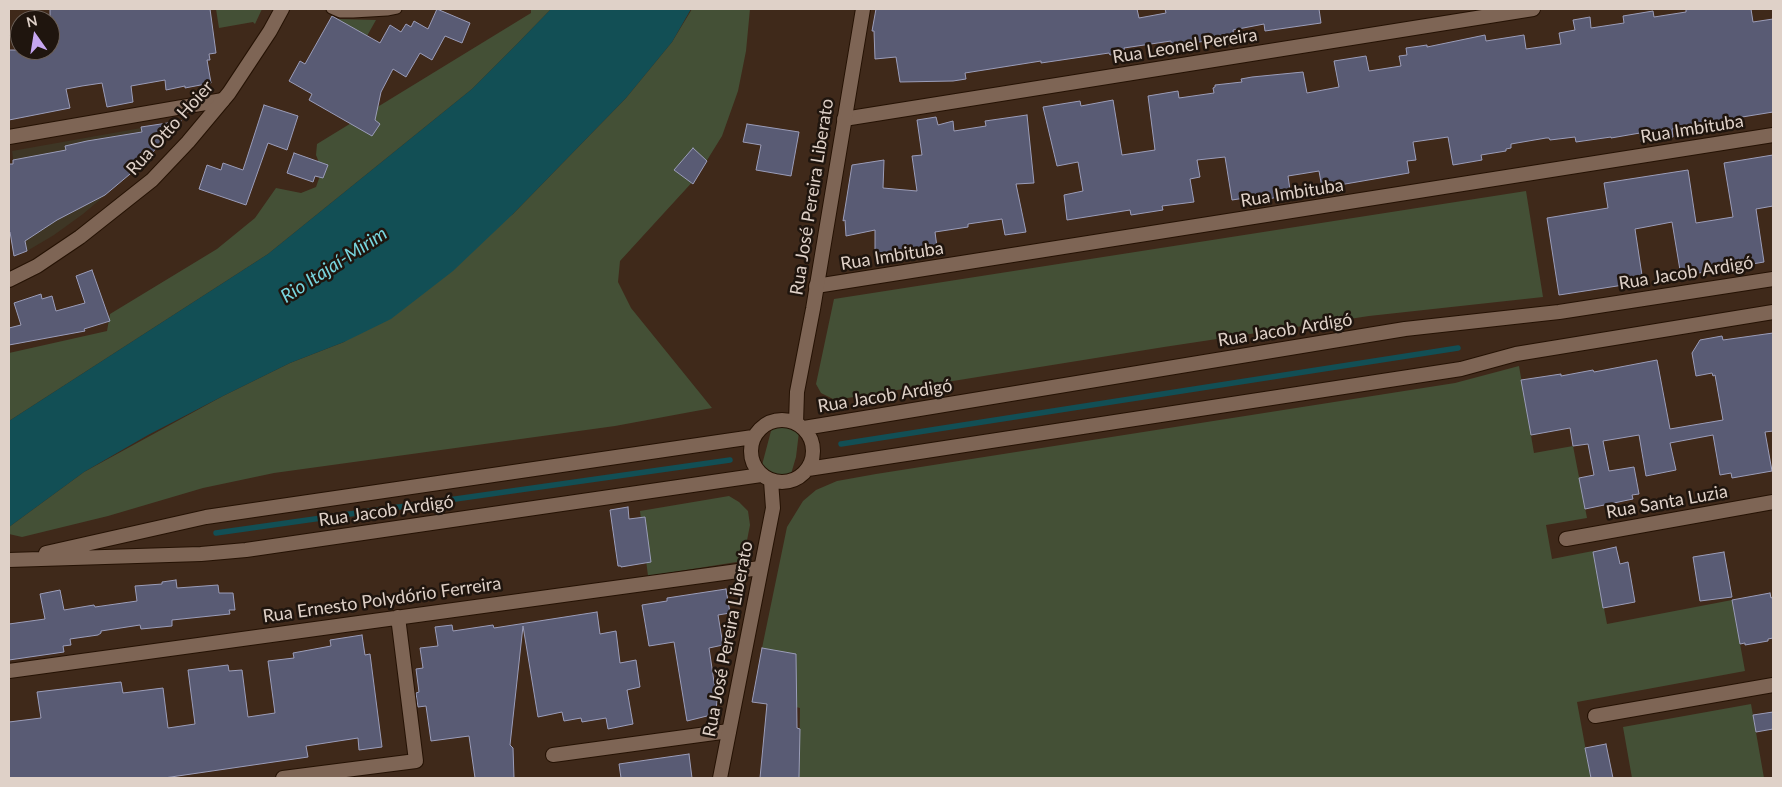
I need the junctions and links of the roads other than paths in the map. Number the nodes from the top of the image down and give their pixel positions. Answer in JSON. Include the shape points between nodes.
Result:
{"nodes":[{"id":1,"x":282,"y":9,"type":"edge"},
{"id":2,"x":331,"y":9,"type":"edge"},
{"id":3,"x":397,"y":9,"type":"edge"},
{"id":4,"x":863,"y":9,"type":"edge"},
{"id":5,"x":1533,"y":9,"type":"edge"},
{"id":6,"x":223,"y":100,"type":"junction"},
{"id":7,"x":844,"y":119,"type":"junction"},
{"id":8,"x":1773,"y":135,"type":"edge"},
{"id":9,"x":9,"y":137,"type":"edge"},
{"id":10,"x":1773,"y":279,"type":"edge"},
{"id":11,"x":9,"y":280,"type":"edge"},
{"id":12,"x":816,"y":286,"type":"junction"},
{"id":13,"x":1773,"y":312,"type":"edge"},
{"id":14,"x":797,"y":392,"type":"junction"},
{"id":15,"x":775,"y":420,"type":"junction"},
{"id":16,"x":800,"y":426,"type":"junction"},
{"id":17,"x":753,"y":437,"type":"junction"},
{"id":18,"x":808,"y":469,"type":"junction"},
{"id":19,"x":766,"y":478,"type":"junction"},
{"id":20,"x":792,"y":481,"type":"junction"},
{"id":21,"x":1773,"y":502,"type":"edge"},
{"id":22,"x":773,"y":508,"type":"junction"},
{"id":23,"x":1566,"y":540,"type":"dead end"},
{"id":24,"x":12,"y":560,"type":"edge"},
{"id":25,"x":760,"y":568,"type":"junction"},
{"id":26,"x":398,"y":617,"type":"junction"},
{"id":27,"x":9,"y":671,"type":"edge"},
{"id":28,"x":1773,"y":685,"type":"edge"},
{"id":29,"x":1595,"y":716,"type":"dead end"},
{"id":30,"x":729,"y":731,"type":"junction"},
{"id":31,"x":553,"y":755,"type":"dead end"},
{"id":32,"x":283,"y":778,"type":"edge"},
{"id":33,"x":720,"y":778,"type":"edge"}],
"edges":[{"from":1,"to":6,"type":"main road","name":"Rua Otto Hoier"},
{"from":2,"to":3,"type":"lane","via":[[340,13]]},
{"from":4,"to":7,"type":"main road","name":"Rua José Pereira Liberato"},
{"from":5,"to":7,"type":"main road","name":"Rua Leonel Pereira"},
{"from":6,"to":9,"type":"main road"},
{"from":6,"to":11,"type":"main road","name":"Rua Otto Hoier","via":[[152,180],[80,237],[37,266]]},
{"from":7,"to":12,"type":"main road","name":"Rua José Pereira Liberato"},
{"from":8,"to":12,"type":"main road","name":"Rua Imbituba"},
{"from":10,"to":16,"type":"main road","name":"Rua Jacob Ardigó","via":[[1559,312],[1405,329]]},
{"from":12,"to":14,"type":"main road","name":"Rua José Pereira Liberato"},
{"from":13,"to":18,"type":"main road","via":[[1516,354],[1461,369]]},
{"from":14,"to":15,"type":"main road","name":"Rua José Pereira Liberato"},
{"from":14,"to":16,"type":"main road","name":"Rua José Pereira Liberato"},
{"from":15,"to":16,"type":"main road"},
{"from":15,"to":17,"type":"main road","via":[[766,423]]},
{"from":16,"to":18,"type":"main road","via":[[812,443],[812,461]]},
{"from":17,"to":19,"type":"main road","via":[[750,453],[755,468]]},
{"from":17,"to":24,"type":"main road","name":"Rua Jacob Ardigó","via":[[206,517]]},
{"from":18,"to":20,"type":"main road"},
{"from":19,"to":20,"type":"main road"},
{"from":19,"to":22,"type":"main road","name":"Rua José Pereira Liberato"},
{"from":19,"to":24,"type":"main road","name":"Rua Jacob Ardigó","via":[[246,550]]},
{"from":20,"to":22,"type":"main road","name":"Rua José Pereira Liberato"},
{"from":21,"to":23,"type":"main road","name":"Rua Santa Luzia"},
{"from":22,"to":25,"type":"main road","name":"Rua José Pereira Liberato"},
{"from":25,"to":26,"type":"main road","name":"Rua Ernesto Polydório Ferreira"},
{"from":25,"to":30,"type":"main road","name":"Rua José Pereira Liberato"},
{"from":26,"to":27,"type":"main road","name":"Rua Ernesto Polydório Ferreira"},
{"from":26,"to":32,"type":"main road","via":[[416,761]]},
{"from":28,"to":29,"type":"main road"},
{"from":30,"to":31,"type":"main road"},
{"from":30,"to":33,"type":"main road","name":"Rua José Pereira Liberato"}]}
